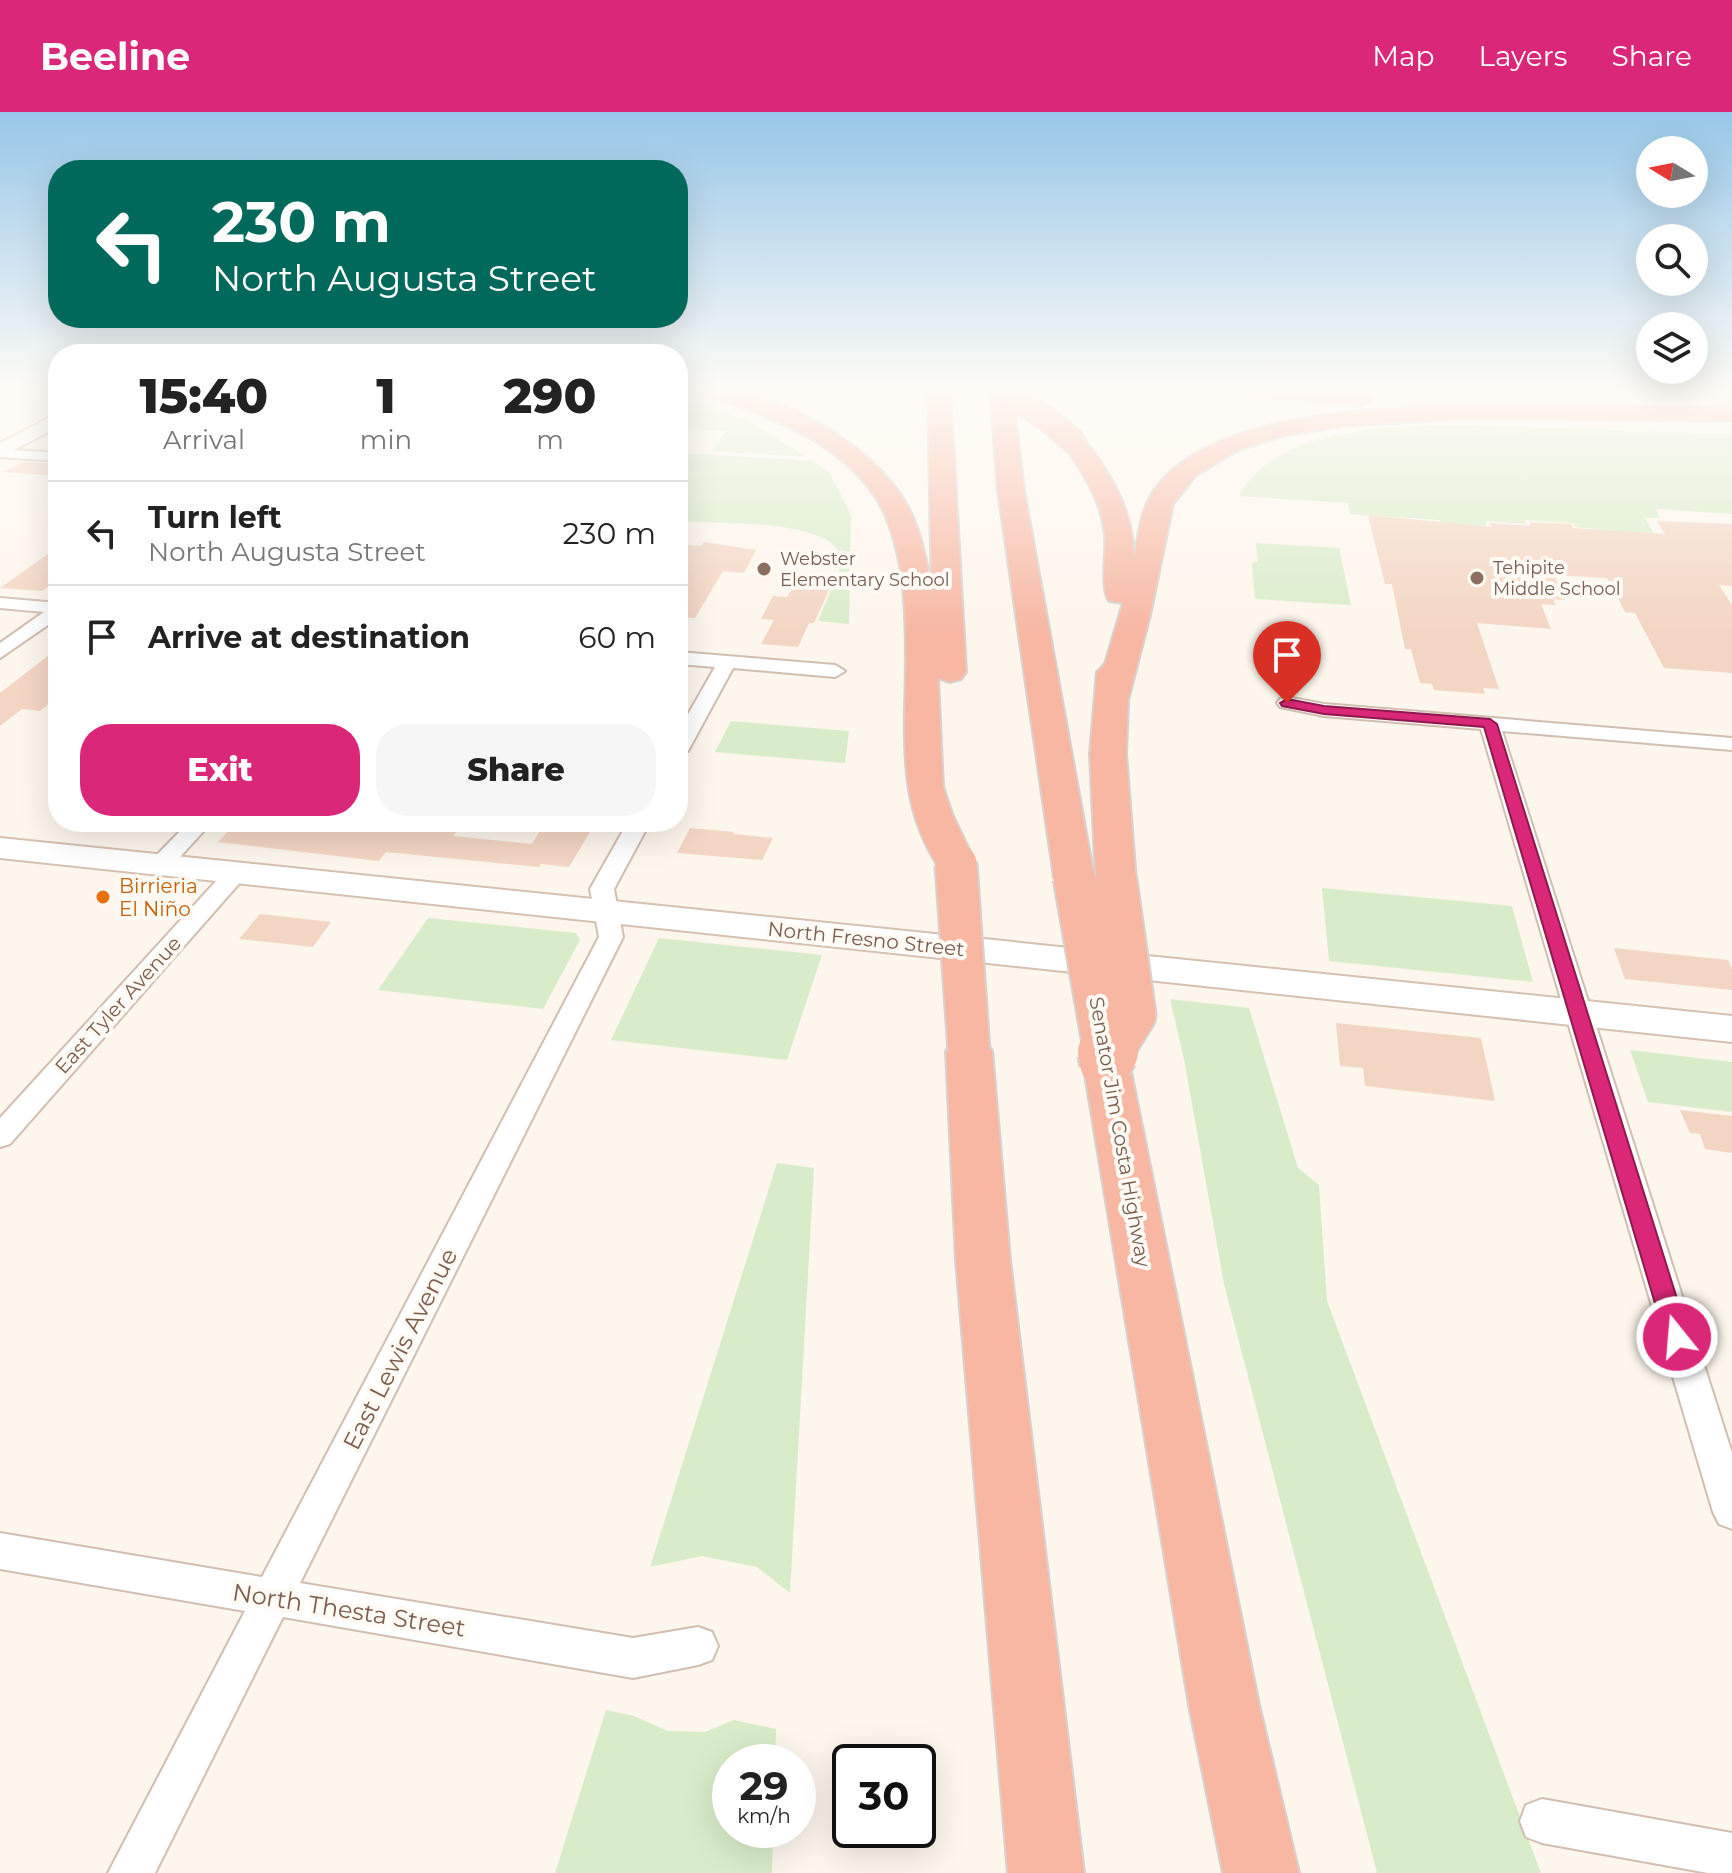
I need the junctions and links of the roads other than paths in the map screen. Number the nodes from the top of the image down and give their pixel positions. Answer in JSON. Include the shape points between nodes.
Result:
{"nodes":[{"id":1,"x":865,"y":469,"type":"edge"},
{"id":2,"x":942,"y":469,"type":"edge"},
{"id":3,"x":1008,"y":469,"type":"edge"},
{"id":4,"x":1093,"y":469,"type":"edge"},
{"id":5,"x":1191,"y":469,"type":"edge"},
{"id":6,"x":0,"y":603,"type":"edge"},
{"id":7,"x":48,"y":608,"type":"edge"},
{"id":8,"x":48,"y":616,"type":"edge"},
{"id":9,"x":0,"y":652,"type":"edge"},
{"id":10,"x":688,"y":659,"type":"edge"},
{"id":11,"x":727,"y":662,"type":"junction"},
{"id":12,"x":835,"y":671,"type":"dead end"},
{"id":13,"x":1111,"y":701,"type":"junction"},
{"id":14,"x":1287,"y":703,"type":"dead end"},
{"id":15,"x":951,"y":709,"type":"dead end"},
{"id":16,"x":1490,"y":724,"type":"junction"},
{"id":17,"x":688,"y":733,"type":"edge"},
{"id":18,"x":1732,"y":744,"type":"edge"},
{"id":19,"x":954,"y":787,"type":"dead end"},
{"id":20,"x":191,"y":832,"type":"edge"},
{"id":21,"x":633,"y":832,"type":"edge"},
{"id":22,"x":0,"y":848,"type":"edge"},
{"id":23,"x":956,"y":864,"type":"junction"},
{"id":24,"x":160,"y":865,"type":"junction"},
{"id":25,"x":236,"y":873,"type":"junction"},
{"id":26,"x":1095,"y":879,"type":"junction"},
{"id":27,"x":607,"y":912,"type":"junction"},
{"id":28,"x":1576,"y":1012,"type":"junction"},
{"id":29,"x":1732,"y":1029,"type":"edge"},
{"id":30,"x":0,"y":1137,"type":"edge"},
{"id":31,"x":1732,"y":1512,"type":"edge"},
{"id":32,"x":0,"y":1551,"type":"edge"},
{"id":33,"x":272,"y":1598,"type":"junction"},
{"id":34,"x":698,"y":1646,"type":"dead end"},
{"id":35,"x":1542,"y":1821,"type":"dead end"},
{"id":36,"x":1732,"y":1855,"type":"edge"},
{"id":37,"x":131,"y":1873,"type":"edge"},
{"id":38,"x":1046,"y":1873,"type":"edge"},
{"id":39,"x":1261,"y":1873,"type":"edge"}],
"edges":[{"from":1,"to":23,"type":"highway","via":[[894,506],[910,555],[921,659],[926,796]]},
{"from":2,"to":15,"type":"highway"},
{"from":3,"to":26,"type":"highway"},
{"from":4,"to":13,"type":"highway","bridge":true,"via":[[1107,490],[1120,529]]},
{"from":5,"to":13,"type":"highway","via":[[1160,503]]},
{"from":6,"to":7,"type":"street"},
{"from":8,"to":9,"type":"street"},
{"from":10,"to":11,"type":"street"},
{"from":11,"to":12,"type":"street"},
{"from":11,"to":17,"type":"street"},
{"from":13,"to":26,"type":"highway"},
{"from":14,"to":16,"type":"street"},
{"from":16,"to":18,"type":"street"},
{"from":16,"to":28,"type":"street"},
{"from":19,"to":23,"type":"highway"},
{"from":20,"to":24,"type":"street"},
{"from":21,"to":27,"type":"street","name":"East Lewis Avenue","via":[[602,889]]},
{"from":22,"to":24,"type":"main road","name":"North Fresno Street"},
{"from":23,"to":38,"type":"highway","bridge":true,"via":[[983,1260]]},
{"from":24,"to":25,"type":"main road","name":"North Fresno Street"},
{"from":25,"to":27,"type":"main road","name":"North Fresno Street"},
{"from":25,"to":30,"type":"street","name":"East Tyler Avenue"},
{"from":26,"to":39,"type":"highway","name":"Senator Jim Costa Highway","bridge":true,"via":[[1135,1015],[1106,1062],[1224,1705]]},
{"from":27,"to":28,"type":"main road","name":"North Fresno Street"},
{"from":27,"to":33,"type":"street","name":"East Lewis Avenue","via":[[611,937]]},
{"from":28,"to":29,"type":"main road","name":"North Fresno Street"},
{"from":28,"to":31,"type":"street"},
{"from":32,"to":33,"type":"street","name":"North Thesta Street"},
{"from":33,"to":34,"type":"street","name":"North Thesta Street","via":[[633,1658]]},
{"from":33,"to":37,"type":"street","name":"East Lewis Avenue"},
{"from":35,"to":36,"type":"street"}]}
